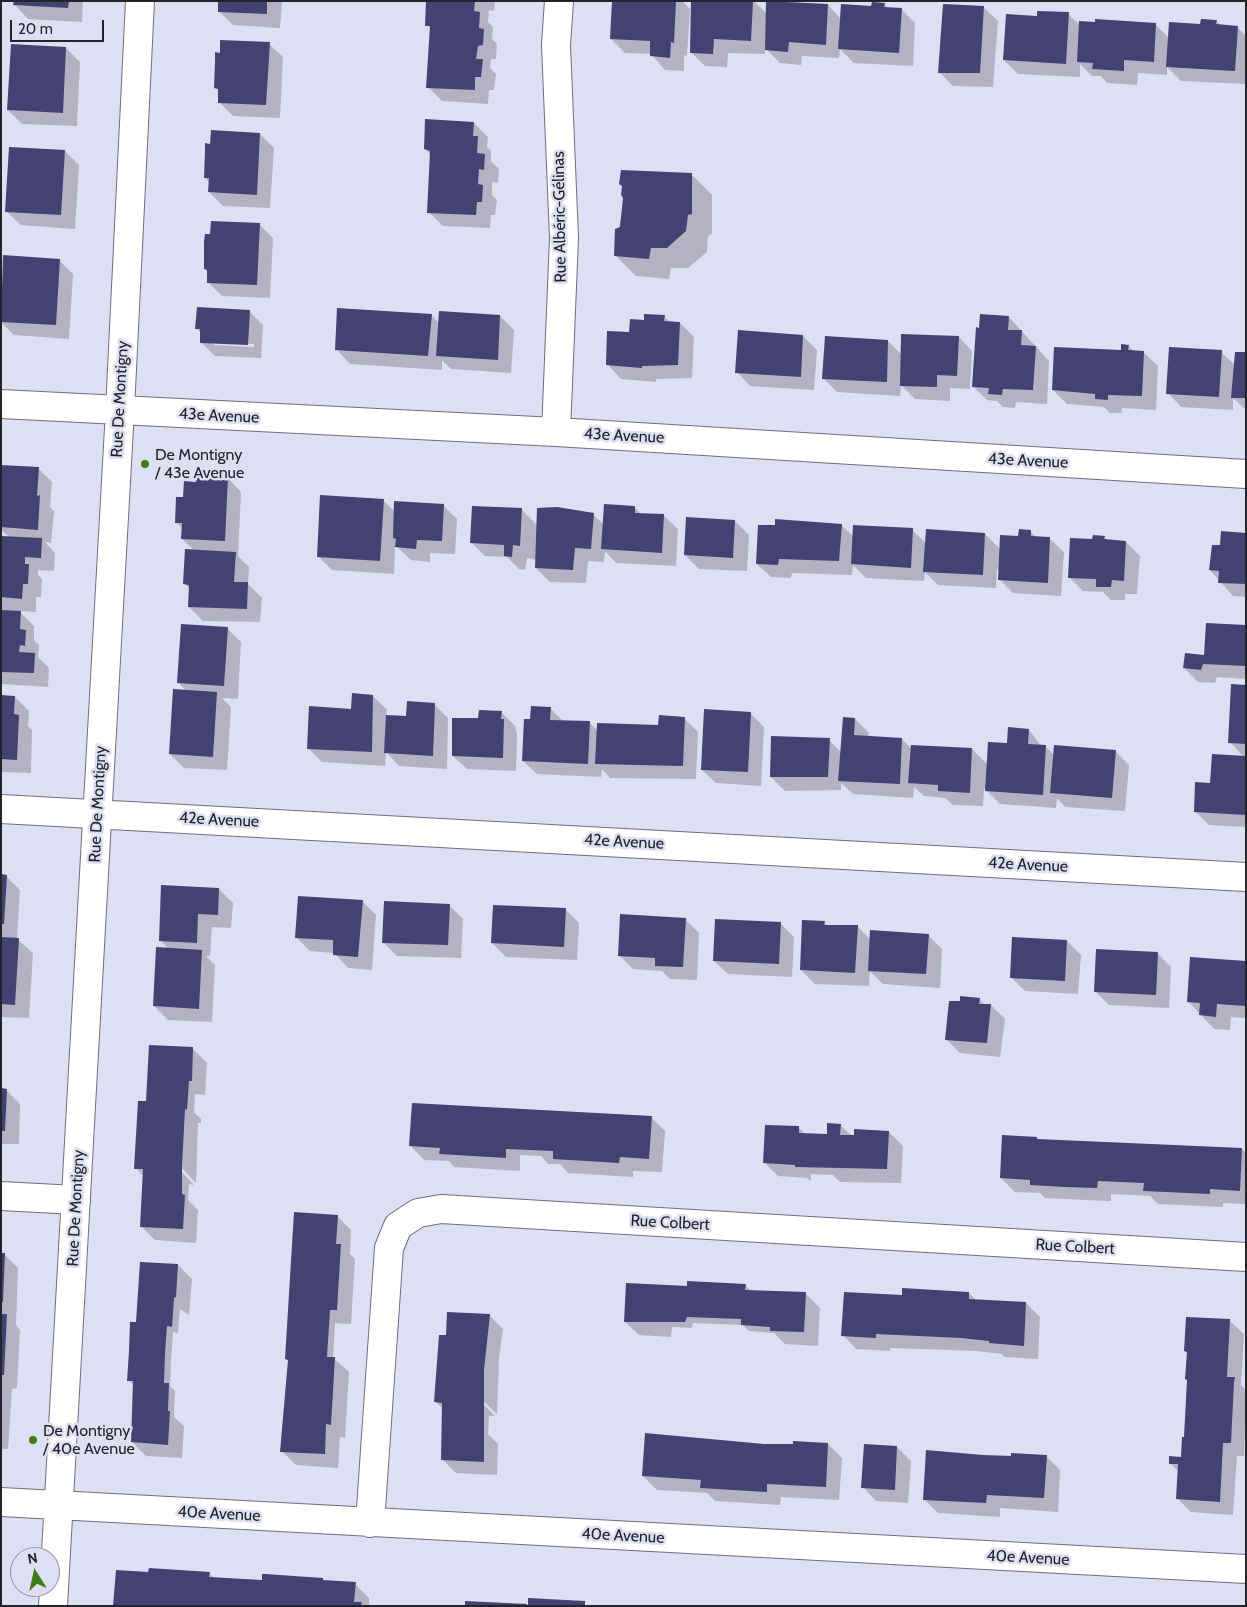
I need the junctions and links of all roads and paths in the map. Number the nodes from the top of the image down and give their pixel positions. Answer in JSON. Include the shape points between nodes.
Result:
{"nodes":[{"id":1,"x":140,"y":1,"type":"edge"},
{"id":2,"x":559,"y":1,"type":"edge"},
{"id":3,"x":1,"y":404,"type":"edge"},
{"id":4,"x":120,"y":410,"type":"junction"},
{"id":5,"x":556,"y":432,"type":"junction"},
{"id":6,"x":1246,"y":474,"type":"edge"},
{"id":7,"x":1,"y":809,"type":"edge"},
{"id":8,"x":98,"y":814,"type":"junction"},
{"id":9,"x":1246,"y":877,"type":"edge"},
{"id":10,"x":1,"y":1196,"type":"edge"},
{"id":11,"x":76,"y":1200,"type":"junction"},
{"id":12,"x":1246,"y":1257,"type":"edge"},
{"id":13,"x":1,"y":1502,"type":"edge"},
{"id":14,"x":59,"y":1505,"type":"junction"},
{"id":15,"x":370,"y":1523,"type":"junction"},
{"id":16,"x":1246,"y":1569,"type":"edge"},
{"id":17,"x":53,"y":1606,"type":"edge"}],
"edges":[{"from":1,"to":4,"type":"street","name":"Rue De Montigny"},
{"from":2,"to":5,"type":"street","name":"Rue Albéric-Gélinas","via":[[556,45],[564,238]]},
{"from":3,"to":4,"type":"street","name":"43e Avenue"},
{"from":4,"to":5,"type":"street","name":"43e Avenue"},
{"from":4,"to":8,"type":"street","name":"Rue De Montigny"},
{"from":5,"to":6,"type":"street","name":"43e Avenue"},
{"from":7,"to":8,"type":"street","name":"42e Avenue"},
{"from":8,"to":9,"type":"street","name":"42e Avenue"},
{"from":8,"to":11,"type":"street","name":"Rue De Montigny"},
{"from":10,"to":11,"type":"street"},
{"from":11,"to":14,"type":"street","name":"Rue De Montigny"},
{"from":12,"to":15,"type":"street","name":"Rue Colbert","via":[[451,1210],[418,1213],[398,1226],[389,1248]]},
{"from":13,"to":14,"type":"street","name":"40e Avenue"},
{"from":14,"to":15,"type":"street","name":"40e Avenue"},
{"from":14,"to":17,"type":"street","name":"Rue De Montigny"},
{"from":15,"to":16,"type":"street","name":"40e Avenue"}]}
